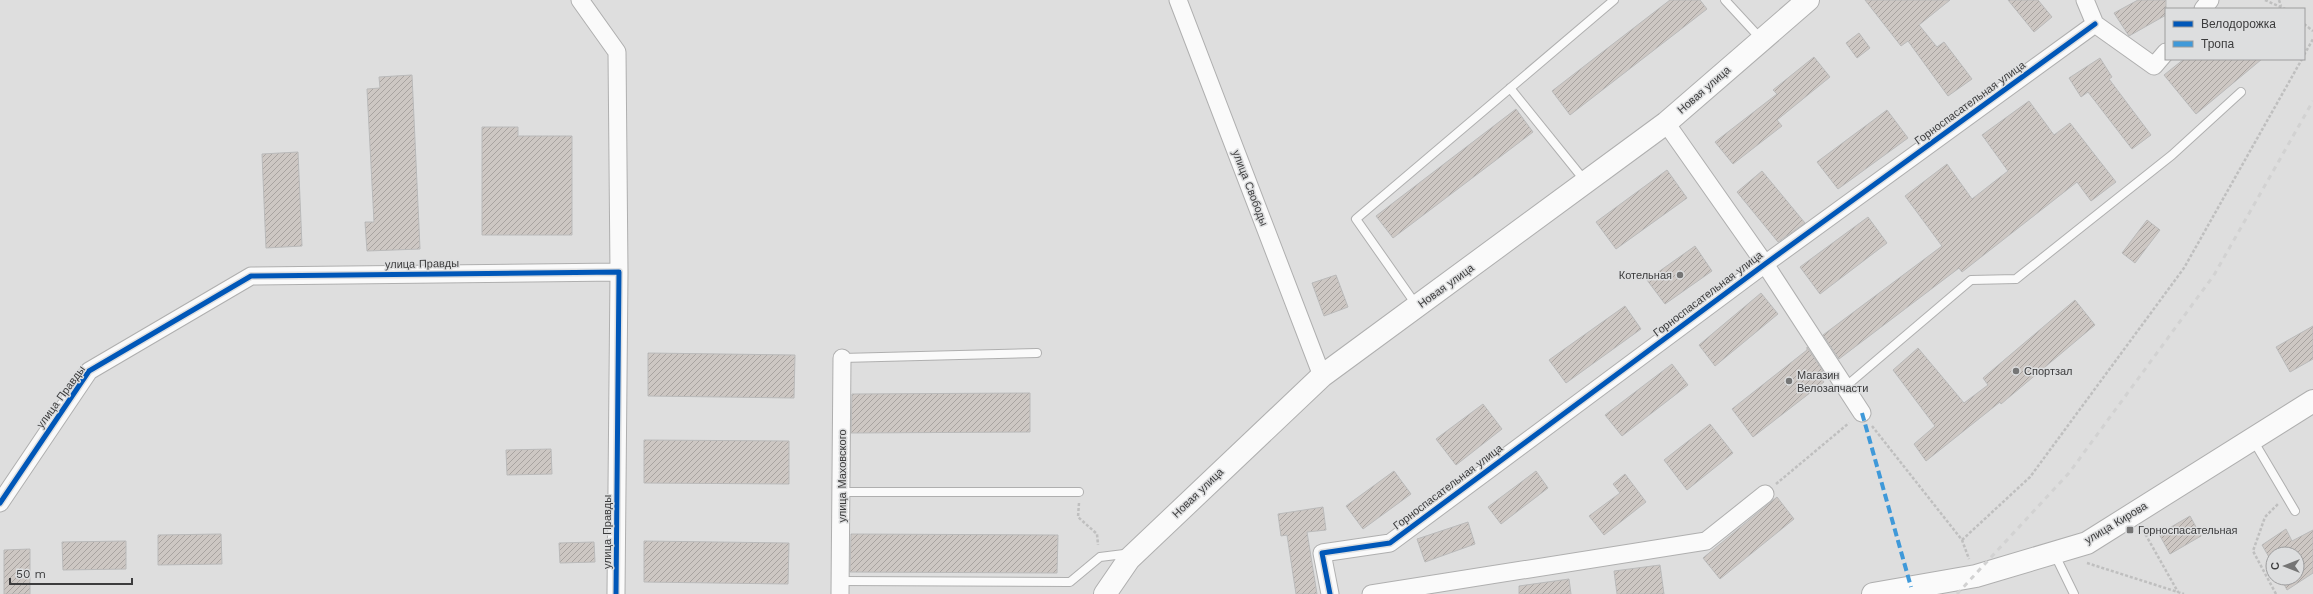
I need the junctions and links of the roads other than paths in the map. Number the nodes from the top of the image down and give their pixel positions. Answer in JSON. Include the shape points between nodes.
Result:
{"nodes":[{"id":1,"x":580,"y":0,"type":"edge"},
{"id":2,"x":1178,"y":0,"type":"edge"},
{"id":3,"x":1614,"y":0,"type":"edge"},
{"id":4,"x":1725,"y":0,"type":"edge"},
{"id":5,"x":1808,"y":0,"type":"edge"},
{"id":6,"x":2085,"y":0,"type":"edge"},
{"id":7,"x":2210,"y":0,"type":"edge"},
{"id":8,"x":2203,"y":8,"type":"edge"},
{"id":9,"x":2096,"y":24,"type":"junction"},
{"id":10,"x":1762,"y":40,"type":"junction"},
{"id":11,"x":2165,"y":53,"type":"edge"},
{"id":12,"x":1510,"y":88,"type":"junction"},
{"id":13,"x":2241,"y":92,"type":"dead end"},
{"id":14,"x":1666,"y":124,"type":"junction"},
{"id":15,"x":1586,"y":183,"type":"junction"},
{"id":16,"x":1765,"y":264,"type":"junction"},
{"id":17,"x":619,"y":272,"type":"junction"},
{"id":18,"x":1418,"y":306,"type":"junction"},
{"id":19,"x":1037,"y":353,"type":"dead end"},
{"id":20,"x":842,"y":358,"type":"joint"},
{"id":21,"x":1322,"y":376,"type":"junction"},
{"id":22,"x":1845,"y":387,"type":"junction"},
{"id":23,"x":2313,"y":401,"type":"edge"},
{"id":24,"x":1862,"y":413,"type":"road end"},
{"id":25,"x":2252,"y":439,"type":"junction"},
{"id":26,"x":842,"y":492,"type":"junction"},
{"id":27,"x":1079,"y":492,"type":"road end"},
{"id":28,"x":1765,"y":494,"type":"road end"},
{"id":29,"x":0,"y":503,"type":"edge"},
{"id":30,"x":2295,"y":511,"type":"dead end"},
{"id":31,"x":2054,"y":553,"type":"junction"},
{"id":32,"x":1129,"y":559,"type":"junction"},
{"id":33,"x":840,"y":588,"type":"edge"},
{"id":34,"x":616,"y":594,"type":"edge"},
{"id":35,"x":1105,"y":594,"type":"edge"},
{"id":36,"x":1330,"y":594,"type":"edge"},
{"id":37,"x":1371,"y":594,"type":"edge"},
{"id":38,"x":1873,"y":594,"type":"edge"},
{"id":39,"x":2074,"y":594,"type":"edge"}],
"edges":[{"from":1,"to":17,"type":"street","via":[[617,52]]},
{"from":2,"to":21,"type":"street","name":"улица Свободы"},
{"from":3,"to":12,"type":"lane"},
{"from":4,"to":10,"type":"lane"},
{"from":5,"to":10,"type":"main road","name":"Новая улица"},
{"from":6,"to":9,"type":"street"},
{"from":7,"to":8,"type":"street"},
{"from":9,"to":11,"type":"street","via":[[2154,66]]},
{"from":9,"to":16,"type":"street","name":"Горноспасательная улица"},
{"from":10,"to":14,"type":"main road","name":"Новая улица"},
{"from":12,"to":15,"type":"lane"},
{"from":12,"to":18,"type":"lane","via":[[1356,219]]},
{"from":13,"to":22,"type":"lane","via":[[2172,155],[2016,279],[1971,280]]},
{"from":14,"to":15,"type":"main road","name":"Новая улица"},
{"from":14,"to":16,"type":"street"},
{"from":15,"to":18,"type":"main road","name":"Новая улица"},
{"from":16,"to":22,"type":"street"},
{"from":16,"to":36,"type":"street","name":"Горноспасательная улица","via":[[1390,543],[1322,553]]},
{"from":17,"to":29,"type":"street","name":"улица Правды","via":[[251,276],[89,371]]},
{"from":17,"to":34,"type":"street","name":"улица Правды"},
{"from":18,"to":21,"type":"main road","name":"Новая улица"},
{"from":19,"to":20,"type":"lane"},
{"from":20,"to":26,"type":"street","name":"улица Маховского"},
{"from":21,"to":32,"type":"main road","name":"Новая улица"},
{"from":22,"to":24,"type":"street"},
{"from":23,"to":25,"type":"main road","name":"улица Кирова"},
{"from":25,"to":30,"type":"lane"},
{"from":25,"to":31,"type":"main road","name":"улица Кирова","via":[[2087,543]]},
{"from":26,"to":27,"type":"lane"},
{"from":26,"to":33,"type":"street","name":"улица Маховского"},
{"from":28,"to":37,"type":"street","via":[[1706,541]]},
{"from":31,"to":38,"type":"main road","name":"улица Кирова","via":[[1976,576]]},
{"from":31,"to":39,"type":"lane"},
{"from":32,"to":33,"type":"lane","via":[[1124,554],[1100,557],[1070,582]]},
{"from":32,"to":35,"type":"main road","name":"Новая улица"}]}
